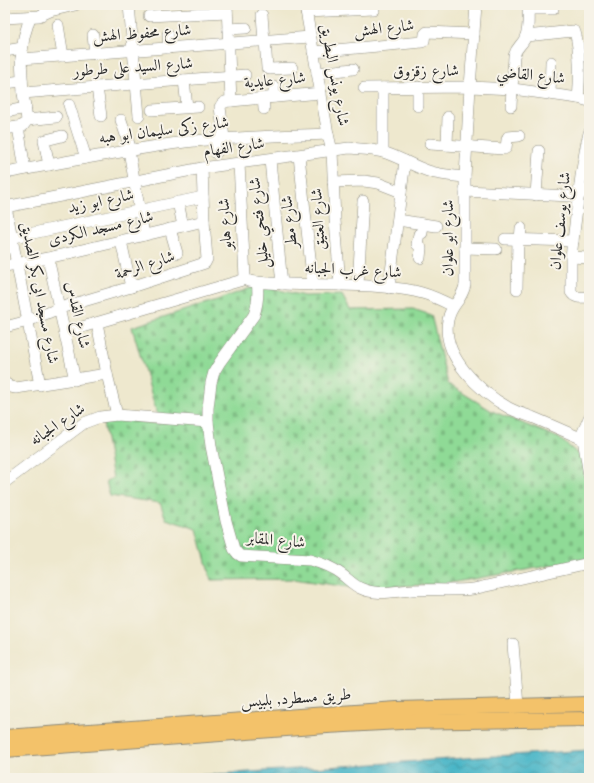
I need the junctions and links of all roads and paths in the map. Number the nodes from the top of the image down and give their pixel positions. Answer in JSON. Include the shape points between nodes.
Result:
{"nodes":[{"id":1,"x":75,"y":5,"type":"edge"},
{"id":2,"x":129,"y":5,"type":"edge"},
{"id":3,"x":476,"y":5,"type":"edge"},
{"id":4,"x":528,"y":7,"type":"edge"},
{"id":5,"x":50,"y":8,"type":"edge"},
{"id":6,"x":227,"y":8,"type":"edge"},
{"id":7,"x":306,"y":9,"type":"edge"},
{"id":8,"x":374,"y":9,"type":"dead end"},
{"id":9,"x":553,"y":9,"type":"dead end"},
{"id":10,"x":262,"y":15,"type":"dead end"},
{"id":11,"x":149,"y":16,"type":"dead end"},
{"id":12,"x":30,"y":17,"type":"junction"},
{"id":13,"x":5,"y":18,"type":"edge"},
{"id":14,"x":58,"y":25,"type":"dead end"},
{"id":15,"x":246,"y":28,"type":"dead end"},
{"id":16,"x":228,"y":29,"type":"junction"},
{"id":17,"x":168,"y":34,"type":"dead end"},
{"id":18,"x":474,"y":34,"type":"junction"},
{"id":19,"x":93,"y":35,"type":"dead end"},
{"id":20,"x":526,"y":36,"type":"junction"},
{"id":21,"x":310,"y":37,"type":"junction"},
{"id":22,"x":264,"y":40,"type":"junction"},
{"id":23,"x":229,"y":44,"type":"junction"},
{"id":24,"x":169,"y":48,"type":"junction"},
{"id":25,"x":133,"y":51,"type":"junction"},
{"id":26,"x":5,"y":52,"type":"edge"},
{"id":27,"x":313,"y":52,"type":"junction"},
{"id":28,"x":22,"y":54,"type":"junction"},
{"id":29,"x":95,"y":54,"type":"junction"},
{"id":30,"x":63,"y":56,"type":"junction"},
{"id":31,"x":551,"y":62,"type":"dead end"},
{"id":32,"x":292,"y":68,"type":"dead end"},
{"id":33,"x":353,"y":69,"type":"dead end"},
{"id":34,"x":317,"y":73,"type":"junction"},
{"id":35,"x":245,"y":75,"type":"dead end"},
{"id":36,"x":230,"y":77,"type":"junction"},
{"id":37,"x":184,"y":80,"type":"junction"},
{"id":38,"x":22,"y":81,"type":"junction"},
{"id":39,"x":5,"y":83,"type":"edge"},
{"id":40,"x":137,"y":84,"type":"junction"},
{"id":41,"x":97,"y":87,"type":"junction"},
{"id":42,"x":418,"y":87,"type":"junction"},
{"id":43,"x":470,"y":87,"type":"junction"},
{"id":44,"x":364,"y":88,"type":"dead end"},
{"id":45,"x":383,"y":88,"type":"junction"},
{"id":46,"x":513,"y":89,"type":"junction"},
{"id":47,"x":23,"y":93,"type":"junction"},
{"id":48,"x":321,"y":93,"type":"junction"},
{"id":49,"x":550,"y":94,"type":"junction"},
{"id":50,"x":584,"y":99,"type":"edge"},
{"id":51,"x":231,"y":101,"type":"junction"},
{"id":52,"x":69,"y":105,"type":"dead end"},
{"id":53,"x":418,"y":106,"type":"dead end"},
{"id":54,"x":511,"y":106,"type":"dead end"},
{"id":55,"x":26,"y":108,"type":"junction"},
{"id":56,"x":152,"y":110,"type":"dead end"},
{"id":57,"x":5,"y":112,"type":"edge"},
{"id":58,"x":101,"y":116,"type":"dead end"},
{"id":59,"x":139,"y":116,"type":"dead end"},
{"id":60,"x":56,"y":117,"type":"dead end"},
{"id":61,"x":448,"y":117,"type":"dead end"},
{"id":62,"x":27,"y":120,"type":"junction"},
{"id":63,"x":121,"y":120,"type":"dead end"},
{"id":64,"x":18,"y":127,"type":"junction"},
{"id":65,"x":5,"y":129,"type":"edge"},
{"id":66,"x":589,"y":133,"type":"edge"},
{"id":67,"x":328,"y":134,"type":"junction"},
{"id":68,"x":62,"y":136,"type":"dead end"},
{"id":69,"x":520,"y":136,"type":"dead end"},
{"id":70,"x":219,"y":139,"type":"junction"},
{"id":71,"x":430,"y":144,"type":"dead end"},
{"id":72,"x":447,"y":145,"type":"junction"},
{"id":73,"x":467,"y":147,"type":"junction"},
{"id":74,"x":130,"y":150,"type":"junction"},
{"id":75,"x":332,"y":151,"type":"junction"},
{"id":76,"x":539,"y":151,"type":"dead end"},
{"id":77,"x":383,"y":152,"type":"junction"},
{"id":78,"x":216,"y":153,"type":"dead end"},
{"id":79,"x":298,"y":156,"type":"junction"},
{"id":80,"x":86,"y":158,"type":"junction"},
{"id":81,"x":270,"y":160,"type":"junction"},
{"id":82,"x":405,"y":160,"type":"junction"},
{"id":83,"x":239,"y":164,"type":"junction"},
{"id":84,"x":49,"y":165,"type":"junction"},
{"id":85,"x":202,"y":168,"type":"junction"},
{"id":86,"x":25,"y":169,"type":"junction"},
{"id":87,"x":5,"y":173,"type":"edge"},
{"id":88,"x":465,"y":177,"type":"junction"},
{"id":89,"x":134,"y":181,"type":"junction"},
{"id":90,"x":333,"y":182,"type":"junction"},
{"id":91,"x":589,"y":189,"type":"edge"},
{"id":92,"x":465,"y":191,"type":"junction"},
{"id":93,"x":401,"y":192,"type":"junction"},
{"id":94,"x":536,"y":195,"type":"junction"},
{"id":95,"x":579,"y":195,"type":"junction"},
{"id":96,"x":203,"y":197,"type":"junction"},
{"id":97,"x":363,"y":200,"type":"dead end"},
{"id":98,"x":178,"y":202,"type":"junction"},
{"id":99,"x":6,"y":207,"type":"edge"},
{"id":100,"x":140,"y":210,"type":"junction"},
{"id":101,"x":398,"y":220,"type":"junction"},
{"id":102,"x":204,"y":221,"type":"junction"},
{"id":103,"x":423,"y":224,"type":"junction"},
{"id":104,"x":183,"y":226,"type":"junction"},
{"id":105,"x":436,"y":226,"type":"dead end"},
{"id":106,"x":521,"y":228,"type":"dead end"},
{"id":107,"x":170,"y":229,"type":"junction"},
{"id":108,"x":144,"y":235,"type":"junction"},
{"id":109,"x":9,"y":238,"type":"edge"},
{"id":110,"x":505,"y":239,"type":"dead end"},
{"id":111,"x":519,"y":240,"type":"junction"},
{"id":112,"x":121,"y":241,"type":"junction"},
{"id":113,"x":573,"y":241,"type":"junction"},
{"id":114,"x":465,"y":248,"type":"junction"},
{"id":115,"x":496,"y":249,"type":"dead end"},
{"id":116,"x":177,"y":253,"type":"dead end"},
{"id":117,"x":571,"y":257,"type":"junction"},
{"id":118,"x":48,"y":258,"type":"junction"},
{"id":119,"x":420,"y":258,"type":"dead end"},
{"id":120,"x":589,"y":258,"type":"edge"},
{"id":121,"x":17,"y":264,"type":"junction"},
{"id":122,"x":5,"y":266,"type":"edge"},
{"id":123,"x":250,"y":281,"type":"junction"},
{"id":124,"x":282,"y":284,"type":"junction"},
{"id":125,"x":313,"y":285,"type":"junction"},
{"id":126,"x":340,"y":285,"type":"junction"},
{"id":127,"x":358,"y":285,"type":"junction"},
{"id":128,"x":131,"y":287,"type":"junction"},
{"id":129,"x":390,"y":288,"type":"junction"},
{"id":130,"x":517,"y":289,"type":"dead end"},
{"id":131,"x":589,"y":297,"type":"edge"},
{"id":132,"x":453,"y":306,"type":"junction"},
{"id":133,"x":60,"y":308,"type":"junction"},
{"id":134,"x":28,"y":321,"type":"junction"},
{"id":135,"x":97,"y":323,"type":"junction"},
{"id":136,"x":5,"y":328,"type":"edge"},
{"id":137,"x":65,"y":332,"type":"junction"},
{"id":138,"x":107,"y":374,"type":"junction"},
{"id":139,"x":75,"y":380,"type":"junction"},
{"id":140,"x":5,"y":383,"type":"edge"},
{"id":141,"x":40,"y":385,"type":"junction"},
{"id":142,"x":117,"y":415,"type":"junction"},
{"id":143,"x":589,"y":418,"type":"edge"},
{"id":144,"x":208,"y":422,"type":"junction"},
{"id":145,"x":583,"y":439,"type":"junction"},
{"id":146,"x":589,"y":475,"type":"edge"},
{"id":147,"x":5,"y":482,"type":"edge"},
{"id":148,"x":589,"y":564,"type":"edge"},
{"id":149,"x":513,"y":644,"type":"dead end"},
{"id":150,"x":587,"y":704,"type":"edge"},
{"id":151,"x":518,"y":706,"type":"junction"},
{"id":152,"x":588,"y":719,"type":"edge"},
{"id":153,"x":5,"y":737,"type":"edge"},
{"id":154,"x":5,"y":750,"type":"edge"}],
"edges":[{"from":1,"to":5,"type":"street"},
{"from":2,"to":25,"type":"street"},
{"from":3,"to":18,"type":"street","name":"شارع ابو علوان"},
{"from":4,"to":9,"type":"street"},
{"from":4,"to":20,"type":"street"},
{"from":5,"to":12,"type":"street","via":[[44,14]]},
{"from":6,"to":11,"type":"street"},
{"from":6,"to":16,"type":"street"},
{"from":7,"to":8,"type":"street"},
{"from":7,"to":21,"type":"street","name":"شارع يونس البطريق"},
{"from":10,"to":22,"type":"street"},
{"from":12,"to":13,"type":"street"},
{"from":12,"to":28,"type":"street"},
{"from":14,"to":30,"type":"street"},
{"from":15,"to":16,"type":"street"},
{"from":16,"to":23,"type":"street"},
{"from":17,"to":24,"type":"street"},
{"from":18,"to":27,"type":"street","name":"شارع الهش","via":[[427,32],[422,42]]},
{"from":18,"to":43,"type":"street","name":"شارع ابو علوان"},
{"from":19,"to":29,"type":"street"},
{"from":20,"to":46,"type":"street","via":[[515,52]]},
{"from":20,"to":50,"type":"street","via":[[575,32],[579,87]]},
{"from":21,"to":22,"type":"street","name":"شارع محفوظ الهش"},
{"from":21,"to":27,"type":"street","name":"شارع يونس البطريق"},
{"from":22,"to":23,"type":"street","name":"شارع محفوظ الهش"},
{"from":22,"to":32,"type":"street","via":[[267,68]]},
{"from":23,"to":24,"type":"street","name":"شارع محفوظ الهش"},
{"from":23,"to":36,"type":"street"},
{"from":24,"to":25,"type":"street","name":"شارع محفوظ الهش"},
{"from":25,"to":29,"type":"street","name":"شارع محفوظ الهش"},
{"from":25,"to":40,"type":"street"},
{"from":26,"to":28,"type":"street","name":"شارع محفوظ الهش"},
{"from":27,"to":34,"type":"street","name":"شارع يونس البطريق"},
{"from":28,"to":30,"type":"street","name":"شارع محفوظ الهش"},
{"from":28,"to":38,"type":"street"},
{"from":29,"to":30,"type":"street","name":"شارع محفوظ الهش"},
{"from":31,"to":49,"type":"street"},
{"from":33,"to":34,"type":"street"},
{"from":34,"to":48,"type":"street","name":"شارع يونس البطريق"},
{"from":35,"to":36,"type":"street","name":"شارع السيد على طرطور"},
{"from":36,"to":37,"type":"street","name":"شارع السيد على طرطور"},
{"from":36,"to":51,"type":"street"},
{"from":37,"to":40,"type":"street","name":"شارع السيد على طرطور"},
{"from":37,"to":56,"type":"street","via":[[193,107]]},
{"from":38,"to":39,"type":"street"},
{"from":38,"to":47,"type":"street"},
{"from":40,"to":41,"type":"street","name":"شارع السيد على طرطور"},
{"from":40,"to":59,"type":"street"},
{"from":41,"to":47,"type":"street","name":"شارع السيد على طرطور"},
{"from":41,"to":58,"type":"street"},
{"from":42,"to":43,"type":"street","name":"شارع زقزوق"},
{"from":42,"to":45,"type":"street","name":"شارع زقزوق"},
{"from":42,"to":53,"type":"street"},
{"from":43,"to":46,"type":"street","name":"شارع القاضي"},
{"from":43,"to":73,"type":"street","name":"شارع ابو علوان"},
{"from":44,"to":45,"type":"street","name":"شارع زقزوق"},
{"from":45,"to":77,"type":"street","name":"شارع زقزوق"},
{"from":46,"to":49,"type":"street","name":"شارع القاضي"},
{"from":46,"to":54,"type":"street"},
{"from":47,"to":55,"type":"street"},
{"from":48,"to":51,"type":"street","name":"شارع عايدية"},
{"from":48,"to":67,"type":"street","name":"شارع يونس البطريق"},
{"from":49,"to":50,"type":"street","name":"شارع القاضي"},
{"from":51,"to":70,"type":"street","via":[[224,102],[220,107]]},
{"from":52,"to":80,"type":"street"},
{"from":55,"to":57,"type":"street"},
{"from":55,"to":62,"type":"street"},
{"from":60,"to":62,"type":"street"},
{"from":61,"to":72,"type":"street"},
{"from":62,"to":64,"type":"street","via":[[23,126]]},
{"from":63,"to":74,"type":"street"},
{"from":64,"to":65,"type":"street"},
{"from":64,"to":86,"type":"street"},
{"from":66,"to":95,"type":"street","name":"شارع يوسف علوان"},
{"from":67,"to":70,"type":"street","name":"شارع زكى سليمان ابو هبه"},
{"from":67,"to":75,"type":"street","name":"شارع يونس البطريق"},
{"from":68,"to":84,"type":"street","via":[[44,141]]},
{"from":69,"to":73,"type":"street","via":[[508,137],[504,149]]},
{"from":70,"to":74,"type":"street","name":"شارع زكى سليمان ابو هبه"},
{"from":70,"to":78,"type":"street"},
{"from":71,"to":72,"type":"street"},
{"from":72,"to":73,"type":"street"},
{"from":73,"to":88,"type":"street","name":"شارع ابو علوان"},
{"from":74,"to":80,"type":"street","name":"شارع زكى سليمان ابو هبه"},
{"from":74,"to":89,"type":"street"},
{"from":75,"to":77,"type":"street","name":"شارع الفهام","via":[[355,148]]},
{"from":75,"to":79,"type":"street","name":"شارع الفهام"},
{"from":75,"to":90,"type":"street","name":"شارع العتيق"},
{"from":76,"to":94,"type":"street"},
{"from":77,"to":82,"type":"street","name":"شارع الفهام"},
{"from":79,"to":81,"type":"street","name":"شارع الفهام"},
{"from":79,"to":125,"type":"street","name":"شارع مطر"},
{"from":80,"to":84,"type":"street","name":"شارع زكى سليمان ابو هبه"},
{"from":81,"to":83,"type":"street","name":"شارع الفهام"},
{"from":81,"to":124,"type":"street","name":"شارع فتحي خليل"},
{"from":82,"to":88,"type":"street","name":"شارع الفهام","via":[[431,172]]},
{"from":82,"to":93,"type":"street"},
{"from":83,"to":85,"type":"street","name":"شارع الفهام"},
{"from":83,"to":123,"type":"street","name":"شارع هابو","via":[[245,277]]},
{"from":84,"to":86,"type":"street","name":"شارع زكى سليمان ابو هبه"},
{"from":85,"to":89,"type":"street","name":"شارع الفهام"},
{"from":85,"to":96,"type":"street","name":"شارع الرحمة"},
{"from":86,"to":87,"type":"street","name":"شارع زكى سليمان ابو هبه"},
{"from":88,"to":92,"type":"street","name":"شارع ابو علوان"},
{"from":89,"to":99,"type":"street","name":"شارع الفهام"},
{"from":89,"to":100,"type":"street"},
{"from":90,"to":93,"type":"street","via":[[364,181]]},
{"from":90,"to":126,"type":"street","name":"شارع العتيق"},
{"from":91,"to":95,"type":"street"},
{"from":92,"to":94,"type":"street"},
{"from":92,"to":114,"type":"street","name":"شارع ابو علوان"},
{"from":93,"to":101,"type":"street"},
{"from":94,"to":95,"type":"street"},
{"from":95,"to":113,"type":"street","name":"شارع يوسف علوان"},
{"from":96,"to":98,"type":"street","name":"شارع ابو زيد"},
{"from":96,"to":102,"type":"street","name":"شارع الرحمة"},
{"from":97,"to":127,"type":"street"},
{"from":98,"to":100,"type":"street","name":"شارع ابو زيد"},
{"from":98,"to":104,"type":"street"},
{"from":99,"to":109,"type":"street","name":"شارع مسجد ابى بكر الصديق"},
{"from":100,"to":108,"type":"street"},
{"from":100,"to":109,"type":"street","name":"شارع ابو زيد","via":[[120,210]]},
{"from":101,"to":103,"type":"street"},
{"from":101,"to":129,"type":"street"},
{"from":102,"to":104,"type":"street","name":"شارع مسجد الكردى"},
{"from":102,"to":128,"type":"street","name":"شارع الرحمة","via":[[207,259],[205,263]]},
{"from":103,"to":105,"type":"street"},
{"from":103,"to":119,"type":"street","via":[[417,244],[421,248]]},
{"from":104,"to":107,"type":"street","name":"شارع مسجد الكردى"},
{"from":106,"to":111,"type":"street"},
{"from":107,"to":108,"type":"street","name":"شارع مسجد الكردى"},
{"from":107,"to":116,"type":"street"},
{"from":108,"to":112,"type":"street","name":"شارع مسجد الكردى"},
{"from":109,"to":121,"type":"street","name":"شارع مسجد ابى بكر الصديق"},
{"from":110,"to":111,"type":"street"},
{"from":111,"to":113,"type":"street"},
{"from":111,"to":130,"type":"street"},
{"from":112,"to":118,"type":"street","name":"شارع مسجد الكردى"},
{"from":112,"to":128,"type":"street"},
{"from":113,"to":117,"type":"street","name":"شارع يوسف علوان"},
{"from":114,"to":115,"type":"street"},
{"from":114,"to":132,"type":"street","name":"شارع ابو علوان","via":[[466,285]]},
{"from":117,"to":120,"type":"street"},
{"from":117,"to":131,"type":"street","name":"شارع يوسف علوان","via":[[571,292],[577,297]]},
{"from":118,"to":121,"type":"street","name":"شارع مسجد الكردى"},
{"from":118,"to":133,"type":"street","name":"شارع القدس"},
{"from":121,"to":122,"type":"street","name":"شارع مسجد الكردى"},
{"from":121,"to":134,"type":"street","name":"شارع مسجد ابى بكر الصديق"},
{"from":123,"to":124,"type":"street","name":"شارع غرب الجبانه"},
{"from":123,"to":135,"type":"street","name":"شارع غرب الجبانه"},
{"from":123,"to":144,"type":"street","name":"شارع المقابر","via":[[259,290],[254,315],[214,372],[209,395]]},
{"from":124,"to":125,"type":"street","name":"شارع غرب الجبانه"},
{"from":125,"to":126,"type":"street","name":"شارع غرب الجبانه"},
{"from":126,"to":127,"type":"street","name":"شارع غرب الجبانه"},
{"from":127,"to":129,"type":"street","name":"شارع غرب الجبانه"},
{"from":128,"to":133,"type":"street","name":"شارع الرحمة"},
{"from":129,"to":132,"type":"street","name":"شارع غرب الجبانه","via":[[422,293]]},
{"from":132,"to":145,"type":"street","name":"شارع ابو علوان","via":[[447,332],[450,346],[470,378],[489,395],[510,408]]},
{"from":133,"to":134,"type":"street","name":"شارع الرحمة"},
{"from":133,"to":137,"type":"street","name":"شارع القدس"},
{"from":134,"to":136,"type":"street","name":"شارع الرحمة"},
{"from":134,"to":141,"type":"street","name":"شارع مسجد ابى بكر الصديق"},
{"from":135,"to":137,"type":"street","name":"شارع غرب الجبانه"},
{"from":135,"to":138,"type":"street"},
{"from":137,"to":139,"type":"street","name":"شارع القدس"},
{"from":138,"to":139,"type":"street"},
{"from":138,"to":142,"type":"street"},
{"from":139,"to":141,"type":"street"},
{"from":140,"to":141,"type":"street","via":[[16,388]]},
{"from":142,"to":144,"type":"street","name":"شارع الجبانه"},
{"from":142,"to":147,"type":"street","name":"شارع الجبانه","via":[[100,417],[84,424]]},
{"from":143,"to":145,"type":"street"},
{"from":144,"to":148,"type":"street","name":"شارع المقابر","via":[[226,521],[234,549],[241,556],[319,562],[335,570],[359,588],[384,593],[473,589]]},
{"from":145,"to":146,"type":"street"},
{"from":149,"to":151,"type":"street"},
{"from":150,"to":151,"type":"main road","name":"طريق مسطرد, بلبيس"},
{"from":150,"to":152,"type":"main road"},
{"from":151,"to":153,"type":"main road","name":"طريق مسطرد, بلبيس","via":[[397,709]]},
{"from":152,"to":154,"type":"main road","name":"طريق مسطرد, بلبيس","via":[[401,722]]}]}
